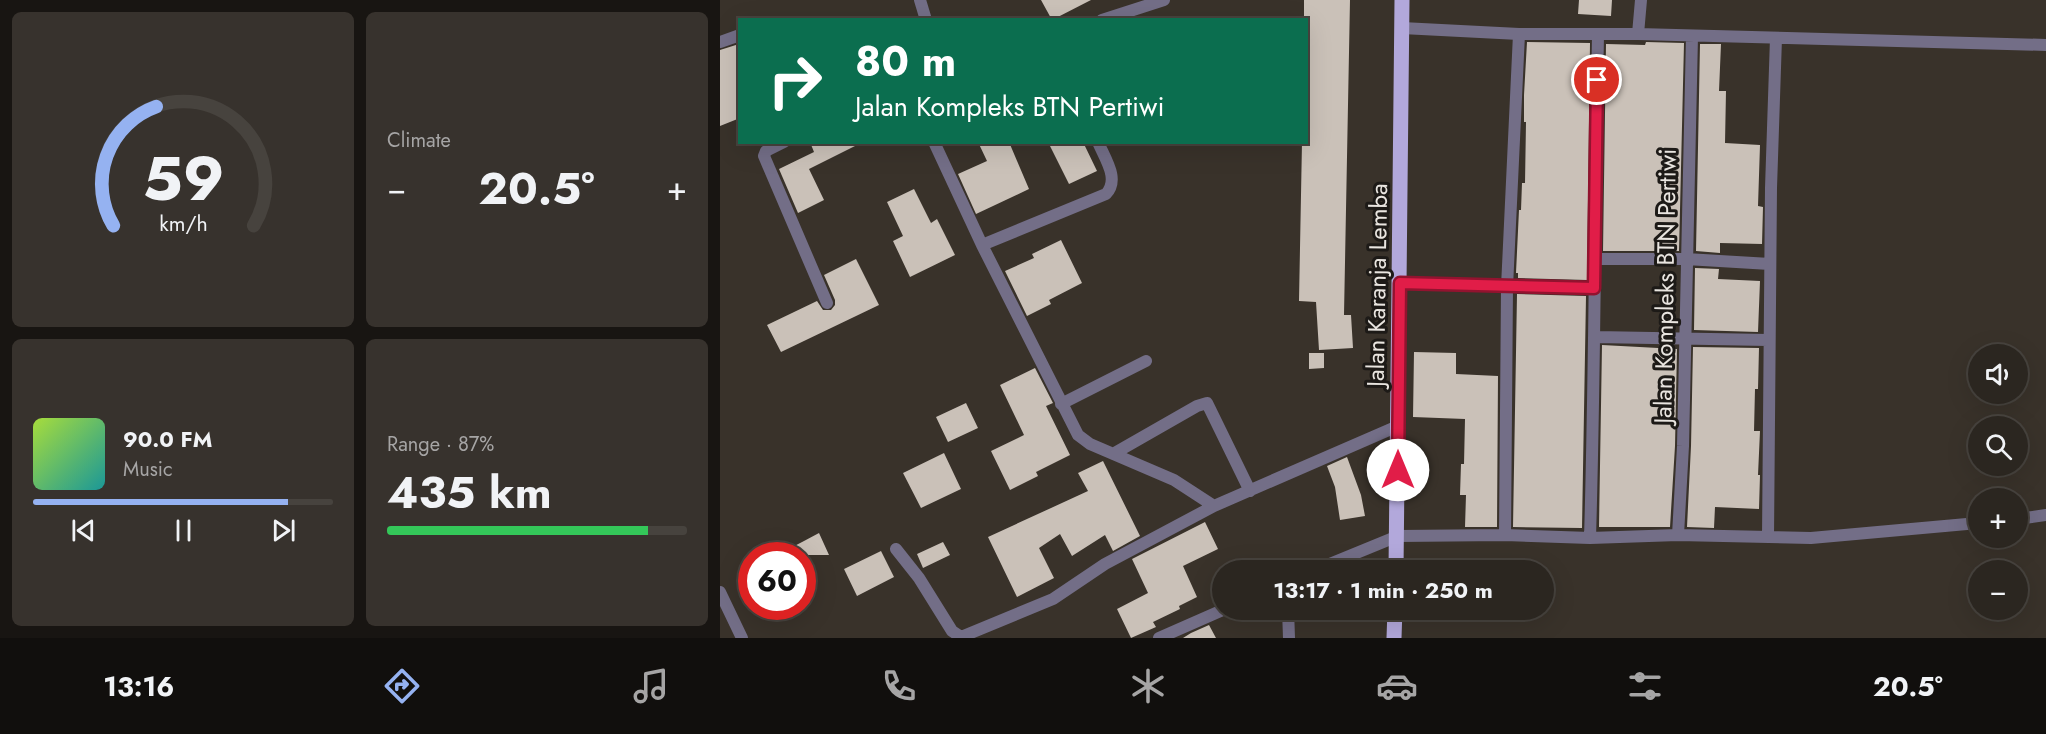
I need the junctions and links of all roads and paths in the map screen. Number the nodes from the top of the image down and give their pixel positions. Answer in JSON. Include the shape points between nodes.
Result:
{"nodes":[{"id":1,"x":920,"y":0,"type":"edge"},
{"id":2,"x":1164,"y":0,"type":"edge"},
{"id":3,"x":1402,"y":0,"type":"edge"},
{"id":4,"x":1641,"y":0,"type":"edge"},
{"id":5,"x":926,"y":18,"type":"edge"},
{"id":6,"x":1108,"y":18,"type":"edge"},
{"id":7,"x":1402,"y":28,"type":"junction"},
{"id":8,"x":1519,"y":34,"type":"junction"},
{"id":9,"x":1598,"y":34,"type":"junction"},
{"id":10,"x":1638,"y":34,"type":"junction"},
{"id":11,"x":738,"y":36,"type":"edge"},
{"id":12,"x":1692,"y":36,"type":"junction"},
{"id":13,"x":1776,"y":38,"type":"junction"},
{"id":14,"x":720,"y":42,"type":"edge"},
{"id":15,"x":2046,"y":45,"type":"edge"},
{"id":16,"x":780,"y":144,"type":"edge"},
{"id":17,"x":935,"y":144,"type":"edge"},
{"id":18,"x":1099,"y":144,"type":"edge"},
{"id":19,"x":982,"y":244,"type":"junction"},
{"id":20,"x":1595,"y":259,"type":"junction"},
{"id":21,"x":1686,"y":259,"type":"junction"},
{"id":22,"x":1770,"y":264,"type":"junction"},
{"id":23,"x":1400,"y":283,"type":"junction"},
{"id":24,"x":1507,"y":287,"type":"junction"},
{"id":25,"x":1594,"y":288,"type":"junction"},
{"id":26,"x":827,"y":303,"type":"dead end"},
{"id":27,"x":1596,"y":337,"type":"junction"},
{"id":28,"x":1684,"y":338,"type":"junction"},
{"id":29,"x":1768,"y":340,"type":"junction"},
{"id":30,"x":1146,"y":361,"type":"dead end"},
{"id":31,"x":1061,"y":404,"type":"junction"},
{"id":32,"x":1398,"y":426,"type":"junction"},
{"id":33,"x":1113,"y":454,"type":"junction"},
{"id":34,"x":1250,"y":491,"type":"junction"},
{"id":35,"x":1214,"y":506,"type":"junction"},
{"id":36,"x":2046,"y":515,"type":"edge"},
{"id":37,"x":2028,"y":518,"type":"edge"},
{"id":38,"x":1968,"y":524,"type":"edge"},
{"id":39,"x":1505,"y":535,"type":"junction"},
{"id":40,"x":1398,"y":536,"type":"junction"},
{"id":41,"x":1678,"y":536,"type":"junction"},
{"id":42,"x":1768,"y":537,"type":"junction"},
{"id":43,"x":1590,"y":538,"type":"junction"},
{"id":44,"x":896,"y":549,"type":"dead end"},
{"id":45,"x":1339,"y":560,"type":"edge"},
{"id":46,"x":1397,"y":560,"type":"edge"},
{"id":47,"x":720,"y":592,"type":"edge"},
{"id":48,"x":1212,"y":615,"type":"edge"},
{"id":49,"x":1288,"y":620,"type":"edge"},
{"id":50,"x":1395,"y":620,"type":"edge"},
{"id":51,"x":742,"y":638,"type":"edge"},
{"id":52,"x":1160,"y":638,"type":"edge"},
{"id":53,"x":1289,"y":638,"type":"edge"},
{"id":54,"x":1394,"y":638,"type":"edge"}],
"edges":[{"from":1,"to":5,"type":"street"},
{"from":2,"to":6,"type":"street"},
{"from":3,"to":7,"type":"main road","name":"Jalan Karanja Lemba"},
{"from":4,"to":10,"type":"street"},
{"from":7,"to":8,"type":"street"},
{"from":7,"to":23,"type":"main road","name":"Jalan Karanja Lemba"},
{"from":8,"to":9,"type":"street"},
{"from":8,"to":24,"type":"street"},
{"from":9,"to":10,"type":"street"},
{"from":9,"to":20,"type":"street"},
{"from":10,"to":12,"type":"street"},
{"from":11,"to":14,"type":"street"},
{"from":12,"to":13,"type":"street"},
{"from":12,"to":21,"type":"street","name":"Jalan Kompleks BTN Pertiwi"},
{"from":13,"to":15,"type":"street"},
{"from":13,"to":22,"type":"street"},
{"from":16,"to":26,"type":"street","via":[[764,156]]},
{"from":17,"to":19,"type":"street"},
{"from":18,"to":19,"type":"street","via":[[1113,177],[1106,194]]},
{"from":19,"to":31,"type":"street"},
{"from":20,"to":21,"type":"street"},
{"from":20,"to":25,"type":"street"},
{"from":21,"to":22,"type":"street"},
{"from":21,"to":28,"type":"street","name":"Jalan Kompleks BTN Pertiwi"},
{"from":22,"to":29,"type":"street"},
{"from":23,"to":24,"type":"street"},
{"from":23,"to":32,"type":"main road","name":"Jalan Karanja Lemba"},
{"from":24,"to":25,"type":"street"},
{"from":24,"to":39,"type":"street"},
{"from":25,"to":27,"type":"street"},
{"from":27,"to":28,"type":"street"},
{"from":27,"to":43,"type":"street"},
{"from":28,"to":29,"type":"street"},
{"from":28,"to":41,"type":"street","name":"Jalan Kompleks BTN Pertiwi"},
{"from":29,"to":42,"type":"street"},
{"from":30,"to":31,"type":"street"},
{"from":31,"to":33,"type":"street","via":[[1078,435]]},
{"from":32,"to":34,"type":"street"},
{"from":32,"to":40,"type":"main road","name":"Jalan Karanja Lemba"},
{"from":33,"to":34,"type":"street","via":[[1207,404]]},
{"from":33,"to":35,"type":"street","via":[[1174,480]]},
{"from":34,"to":35,"type":"street"},
{"from":35,"to":44,"type":"street","via":[[1105,564],[1053,599],[961,637],[952,631]]},
{"from":36,"to":37,"type":"street"},
{"from":38,"to":42,"type":"street","via":[[1811,538]]},
{"from":39,"to":40,"type":"street"},
{"from":39,"to":43,"type":"street"},
{"from":40,"to":45,"type":"street"},
{"from":40,"to":46,"type":"main road","name":"Jalan Karanja Lemba"},
{"from":41,"to":42,"type":"street"},
{"from":41,"to":43,"type":"street"},
{"from":47,"to":51,"type":"street"},
{"from":48,"to":52,"type":"street"},
{"from":49,"to":53,"type":"street"},
{"from":50,"to":54,"type":"main road"}]}
